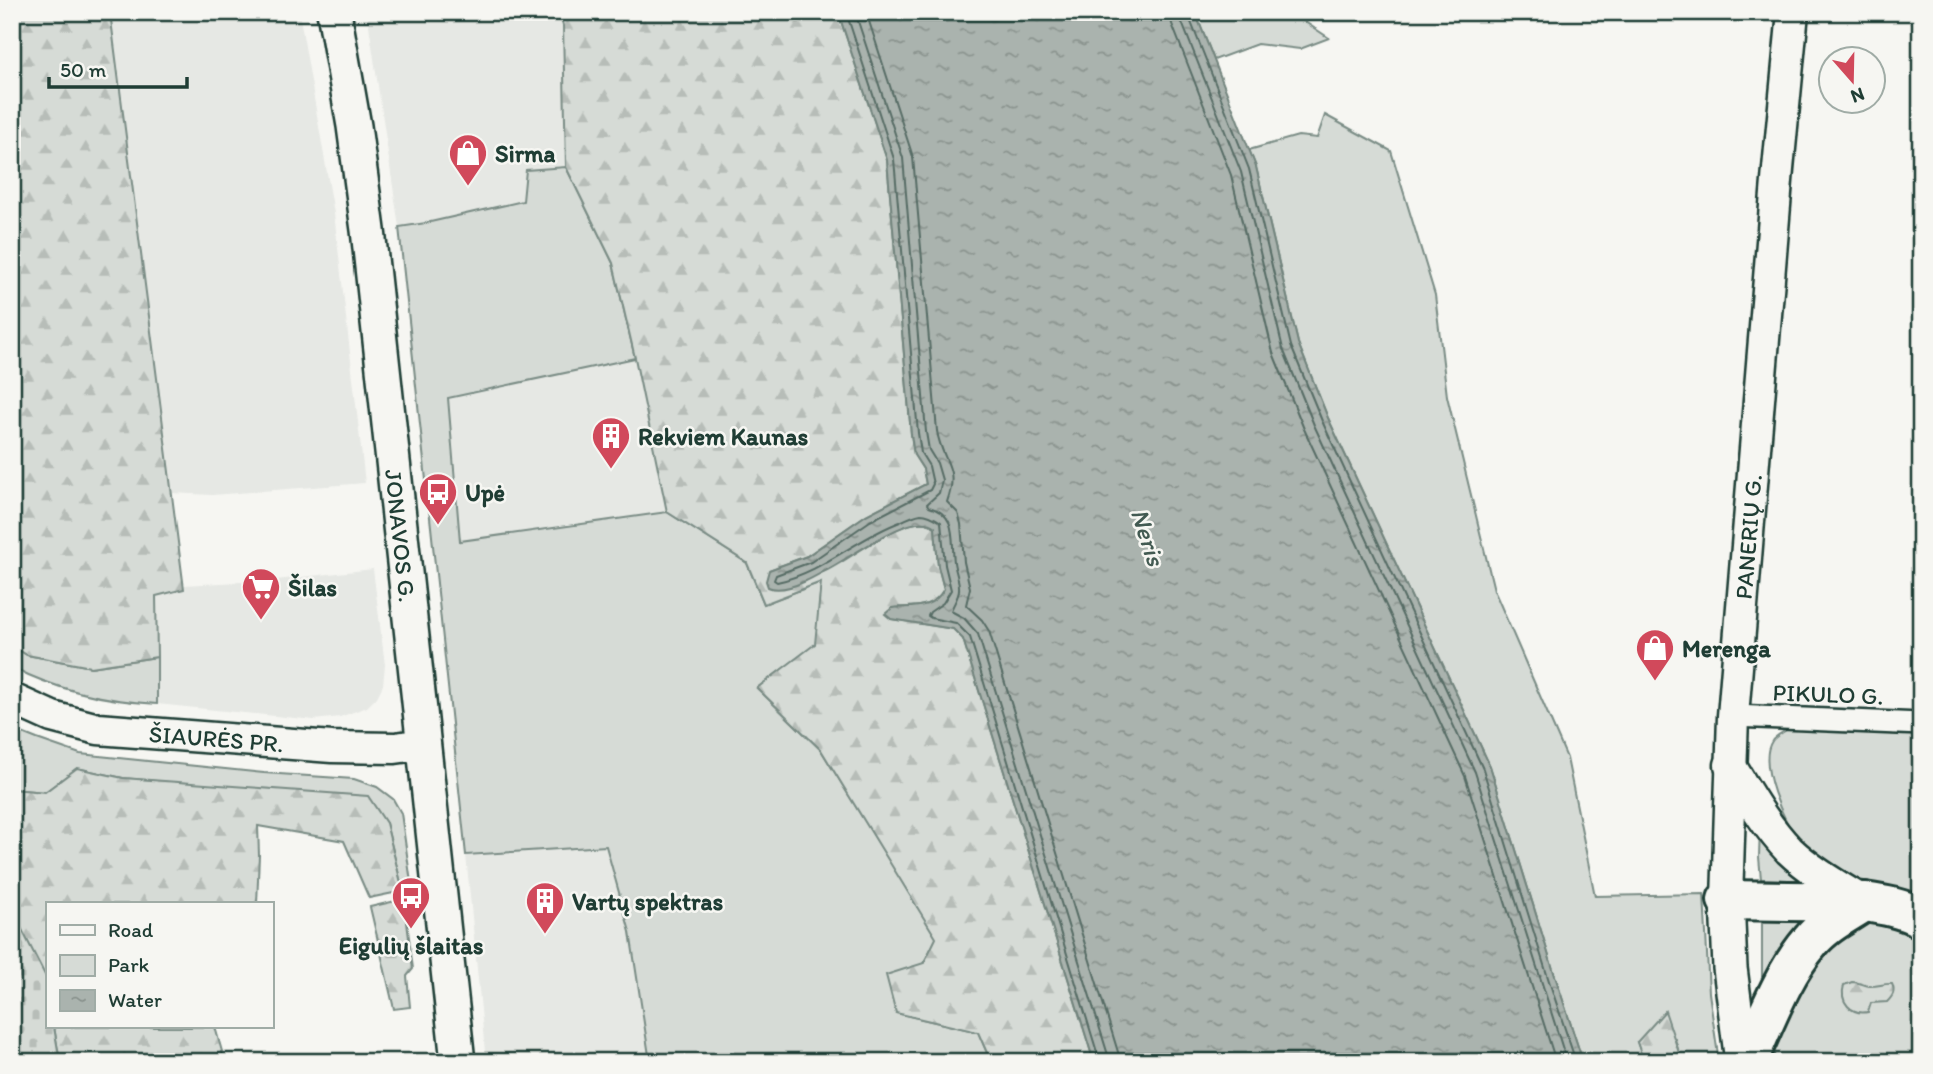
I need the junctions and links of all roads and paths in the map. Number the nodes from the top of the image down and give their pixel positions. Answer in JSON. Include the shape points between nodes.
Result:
{"nodes":[{"id":1,"x":334,"y":12,"type":"edge"},
{"id":2,"x":1793,"y":12,"type":"edge"},
{"id":3,"x":12,"y":699,"type":"edge"},
{"id":4,"x":1733,"y":716,"type":"junction"},
{"id":5,"x":1921,"y":724,"type":"edge"},
{"id":6,"x":424,"y":744,"type":"junction"},
{"id":7,"x":1730,"y":765,"type":"junction"},
{"id":8,"x":1727,"y":900,"type":"junction"},
{"id":9,"x":1864,"y":902,"type":"junction"},
{"id":10,"x":1921,"y":918,"type":"edge"},
{"id":11,"x":458,"y":1062,"type":"edge"},
{"id":12,"x":1745,"y":1062,"type":"edge"}],
"edges":[{"from":1,"to":6,"type":"main road","name":"JONAVOS G.","via":[[368,230]]},
{"from":2,"to":4,"type":"main road","name":"PANERIŲ G."},
{"from":3,"to":6,"type":"main road","name":"ŠIAURĖS PR.","via":[[52,717],[98,729],[332,747]]},
{"from":4,"to":5,"type":"street","name":"PIKULO G."},
{"from":4,"to":7,"type":"main road","name":"PANERIŲ G."},
{"from":6,"to":11,"type":"main road","name":"JONAVOS G."},
{"from":7,"to":8,"type":"main road","name":"PANERIŲ G."},
{"from":7,"to":9,"type":"main road","via":[[1765,821],[1789,849]]},
{"from":8,"to":9,"type":"highway"},
{"from":8,"to":12,"type":"main road","name":"PANERIŲ G.","via":[[1730,968]]},
{"from":9,"to":10,"type":"highway"},
{"from":9,"to":12,"type":"highway","via":[[1811,940]]}]}
